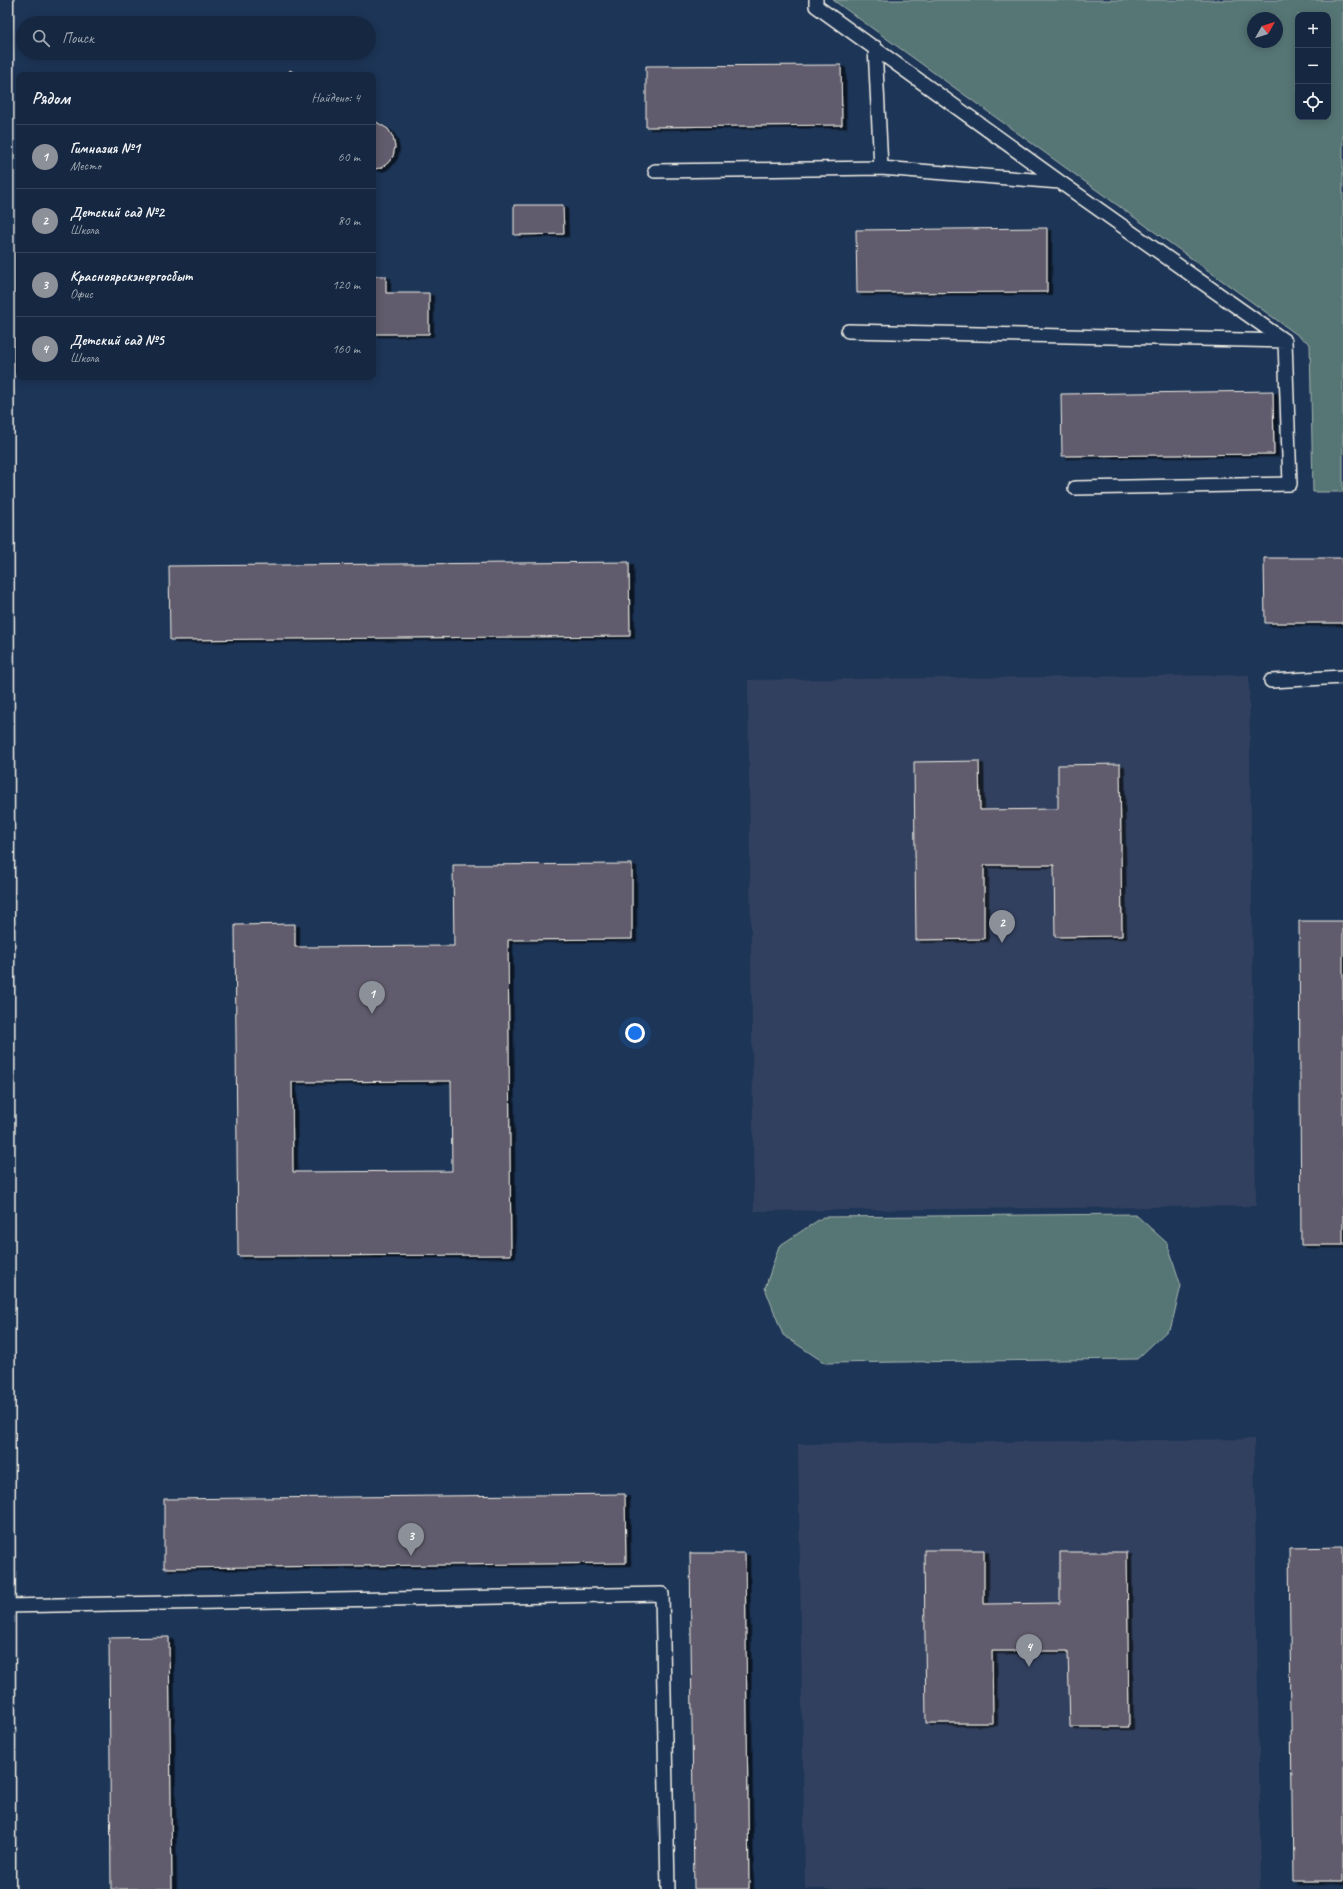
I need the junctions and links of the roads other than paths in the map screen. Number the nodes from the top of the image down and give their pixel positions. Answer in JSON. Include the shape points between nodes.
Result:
{"nodes":[{"id":1,"x":2,"y":0,"type":"edge"},
{"id":2,"x":816,"y":0,"type":"edge"},
{"id":3,"x":876,"y":47,"type":"junction"},
{"id":4,"x":881,"y":168,"type":"junction"},
{"id":5,"x":655,"y":171,"type":"dead end"},
{"id":6,"x":1060,"y":182,"type":"junction"},
{"id":7,"x":848,"y":331,"type":"dead end"},
{"id":8,"x":1285,"y":341,"type":"junction"},
{"id":9,"x":1,"y":410,"type":"edge"},
{"id":10,"x":1074,"y":488,"type":"dead end"},
{"id":11,"x":1343,"y":677,"type":"edge"},
{"id":12,"x":1271,"y":681,"type":"dead end"},
{"id":13,"x":2,"y":1042,"type":"edge"},
{"id":14,"x":4,"y":1606,"type":"junction"},
{"id":15,"x":2,"y":1696,"type":"edge"},
{"id":16,"x":4,"y":1889,"type":"edge"},
{"id":17,"x":668,"y":1889,"type":"edge"}],
"edges":[{"from":1,"to":9,"type":"street"},
{"from":2,"to":3,"type":"lane","via":[[816,6]]},
{"from":3,"to":4,"type":"lane"},
{"from":3,"to":6,"type":"lane"},
{"from":4,"to":5,"type":"lane"},
{"from":4,"to":6,"type":"lane"},
{"from":6,"to":8,"type":"lane"},
{"from":7,"to":8,"type":"lane"},
{"from":8,"to":10,"type":"lane","via":[[1290,484]]},
{"from":9,"to":13,"type":"street"},
{"from":11,"to":12,"type":"lane"},
{"from":13,"to":14,"type":"street"},
{"from":14,"to":15,"type":"street"},
{"from":14,"to":17,"type":"lane","via":[[662,1594]]},
{"from":15,"to":16,"type":"street"}]}
